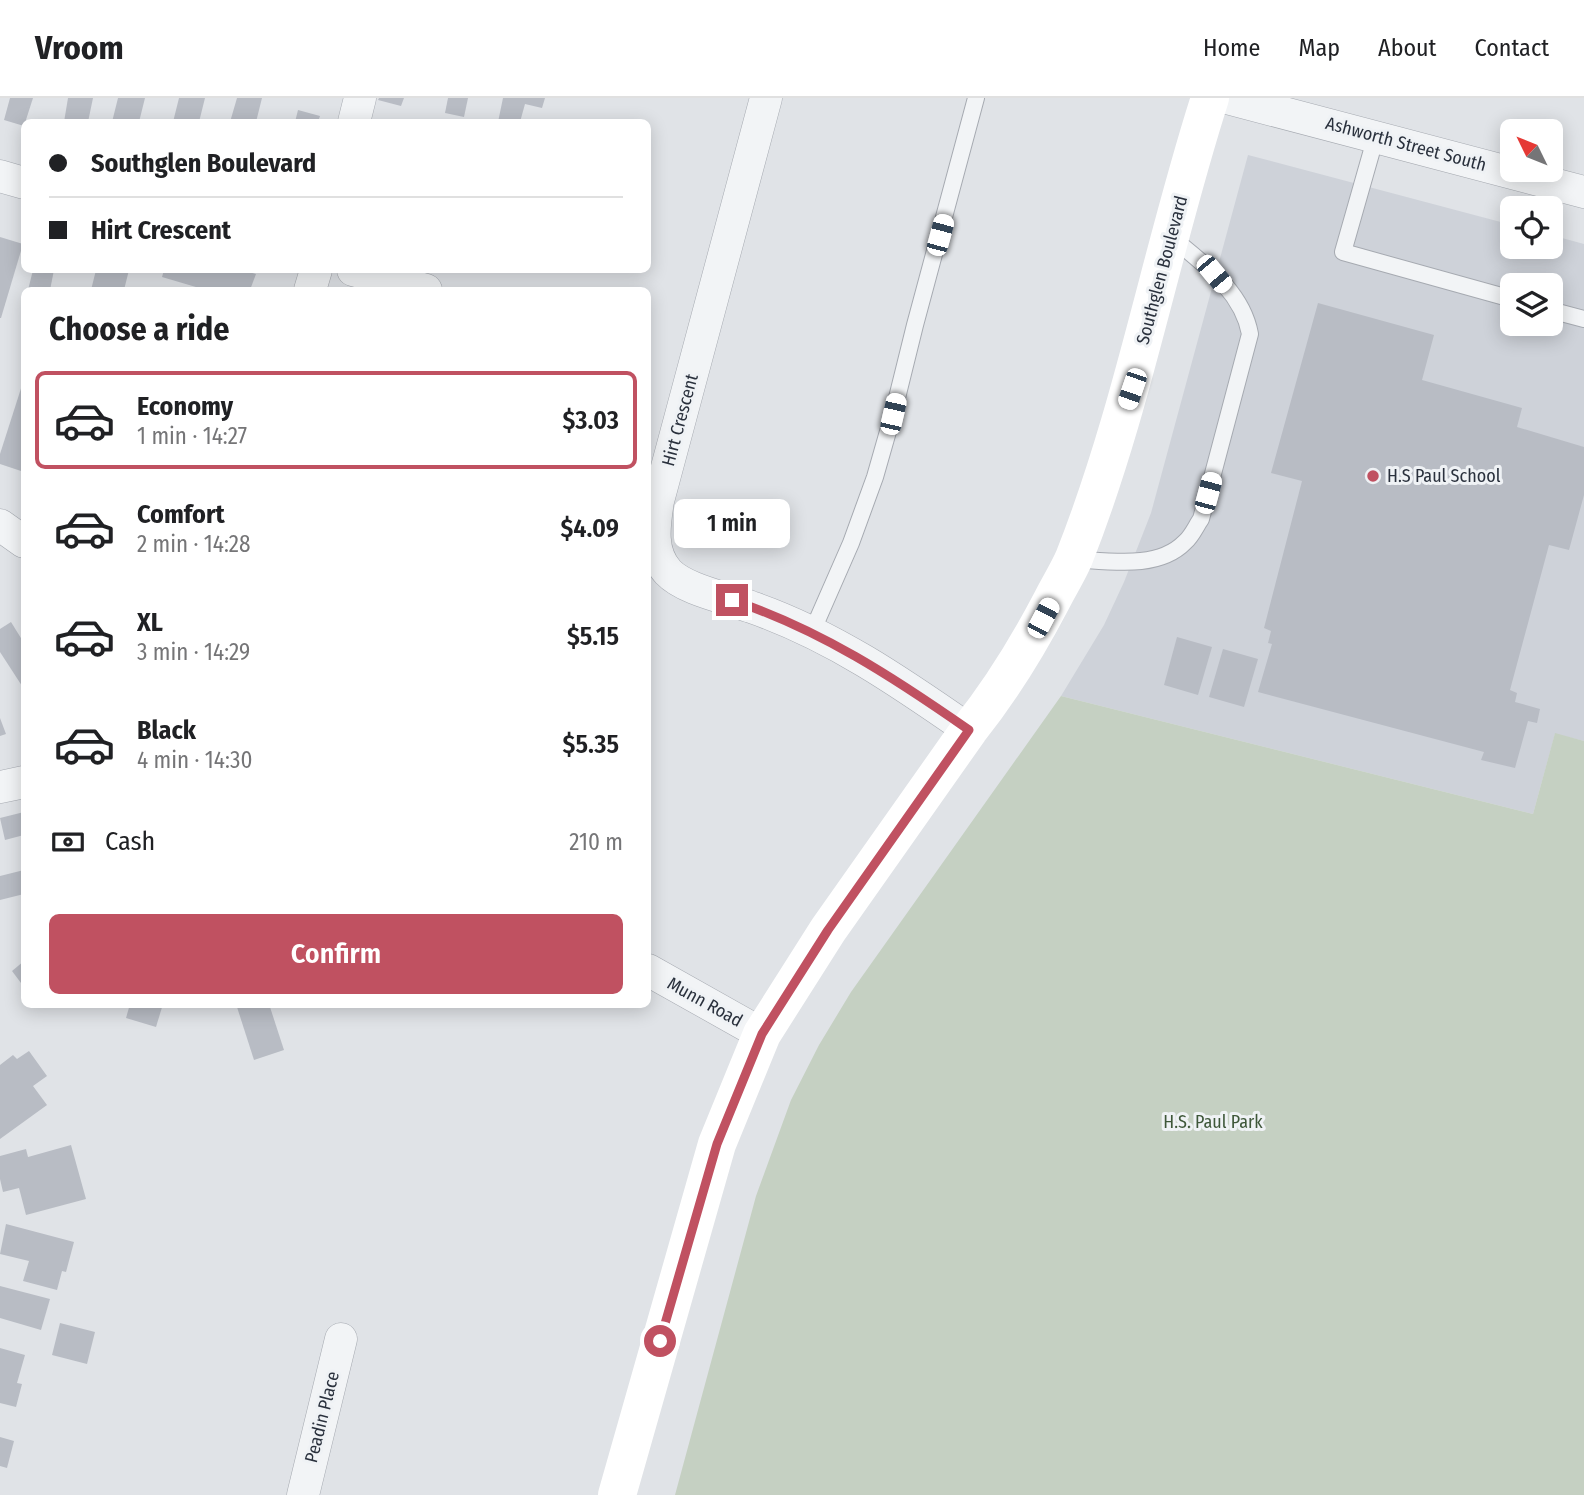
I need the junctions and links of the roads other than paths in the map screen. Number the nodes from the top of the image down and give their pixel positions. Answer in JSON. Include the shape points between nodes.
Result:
{"nodes":[{"id":1,"x":360,"y":98,"type":"edge"},
{"id":2,"x":766,"y":98,"type":"edge"},
{"id":3,"x":976,"y":98,"type":"edge"},
{"id":4,"x":1210,"y":98,"type":"edge"},
{"id":5,"x":1227,"y":98,"type":"edge"},
{"id":6,"x":355,"y":119,"type":"edge"},
{"id":7,"x":1376,"y":136,"type":"junction"},
{"id":8,"x":0,"y":176,"type":"edge"},
{"id":9,"x":21,"y":182,"type":"edge"},
{"id":10,"x":1584,"y":192,"type":"edge"},
{"id":11,"x":1170,"y":236,"type":"junction"},
{"id":12,"x":364,"y":273,"type":"edge"},
{"id":13,"x":415,"y":287,"type":"edge"},
{"id":14,"x":1500,"y":296,"type":"edge"},
{"id":15,"x":1563,"y":313,"type":"edge"},
{"id":16,"x":1584,"y":319,"type":"edge"},
{"id":17,"x":0,"y":525,"type":"edge"},
{"id":18,"x":21,"y":539,"type":"edge"},
{"id":19,"x":1073,"y":559,"type":"junction"},
{"id":20,"x":812,"y":632,"type":"junction"},
{"id":21,"x":969,"y":730,"type":"junction"},
{"id":22,"x":21,"y":783,"type":"edge"},
{"id":23,"x":0,"y":787,"type":"edge"},
{"id":24,"x":651,"y":972,"type":"edge"},
{"id":25,"x":762,"y":1034,"type":"junction"},
{"id":26,"x":341,"y":1339,"type":"dead end"},
{"id":27,"x":303,"y":1495,"type":"edge"},
{"id":28,"x":617,"y":1495,"type":"edge"}],
"edges":[{"from":1,"to":6,"type":"street"},
{"from":2,"to":20,"type":"street","name":"Hirt Crescent","via":[[659,501],[655,542],[658,557],[678,580]]},
{"from":3,"to":20,"type":"lane","via":[[875,477]]},
{"from":4,"to":11,"type":"street","name":"Southglen Boulevard"},
{"from":5,"to":7,"type":"street","name":"Ashworth Street South"},
{"from":7,"to":10,"type":"street","name":"Ashworth Street South"},
{"from":7,"to":14,"type":"lane","via":[[1343,252]]},
{"from":8,"to":9,"type":"street"},
{"from":11,"to":19,"type":"street","name":"Southglen Boulevard","via":[[1132,389]]},
{"from":11,"to":19,"type":"lane","via":[[1239,302],[1250,334],[1201,519],[1186,542],[1166,556],[1129,561]]},
{"from":12,"to":13,"type":"street"},
{"from":15,"to":16,"type":"lane"},
{"from":17,"to":18,"type":"street"},
{"from":19,"to":21,"type":"street","name":"Southglen Boulevard","via":[[1032,638]]},
{"from":20,"to":21,"type":"street","name":"Hirt Crescent","via":[[897,680]]},
{"from":21,"to":25,"type":"street","name":"Southglen Boulevard","via":[[828,930]]},
{"from":22,"to":23,"type":"street"},
{"from":24,"to":25,"type":"street","name":"Munn Road"},
{"from":25,"to":28,"type":"street","name":"Southglen Boulevard","via":[[717,1144]]},
{"from":26,"to":27,"type":"street","name":"Peadin Place"}]}
